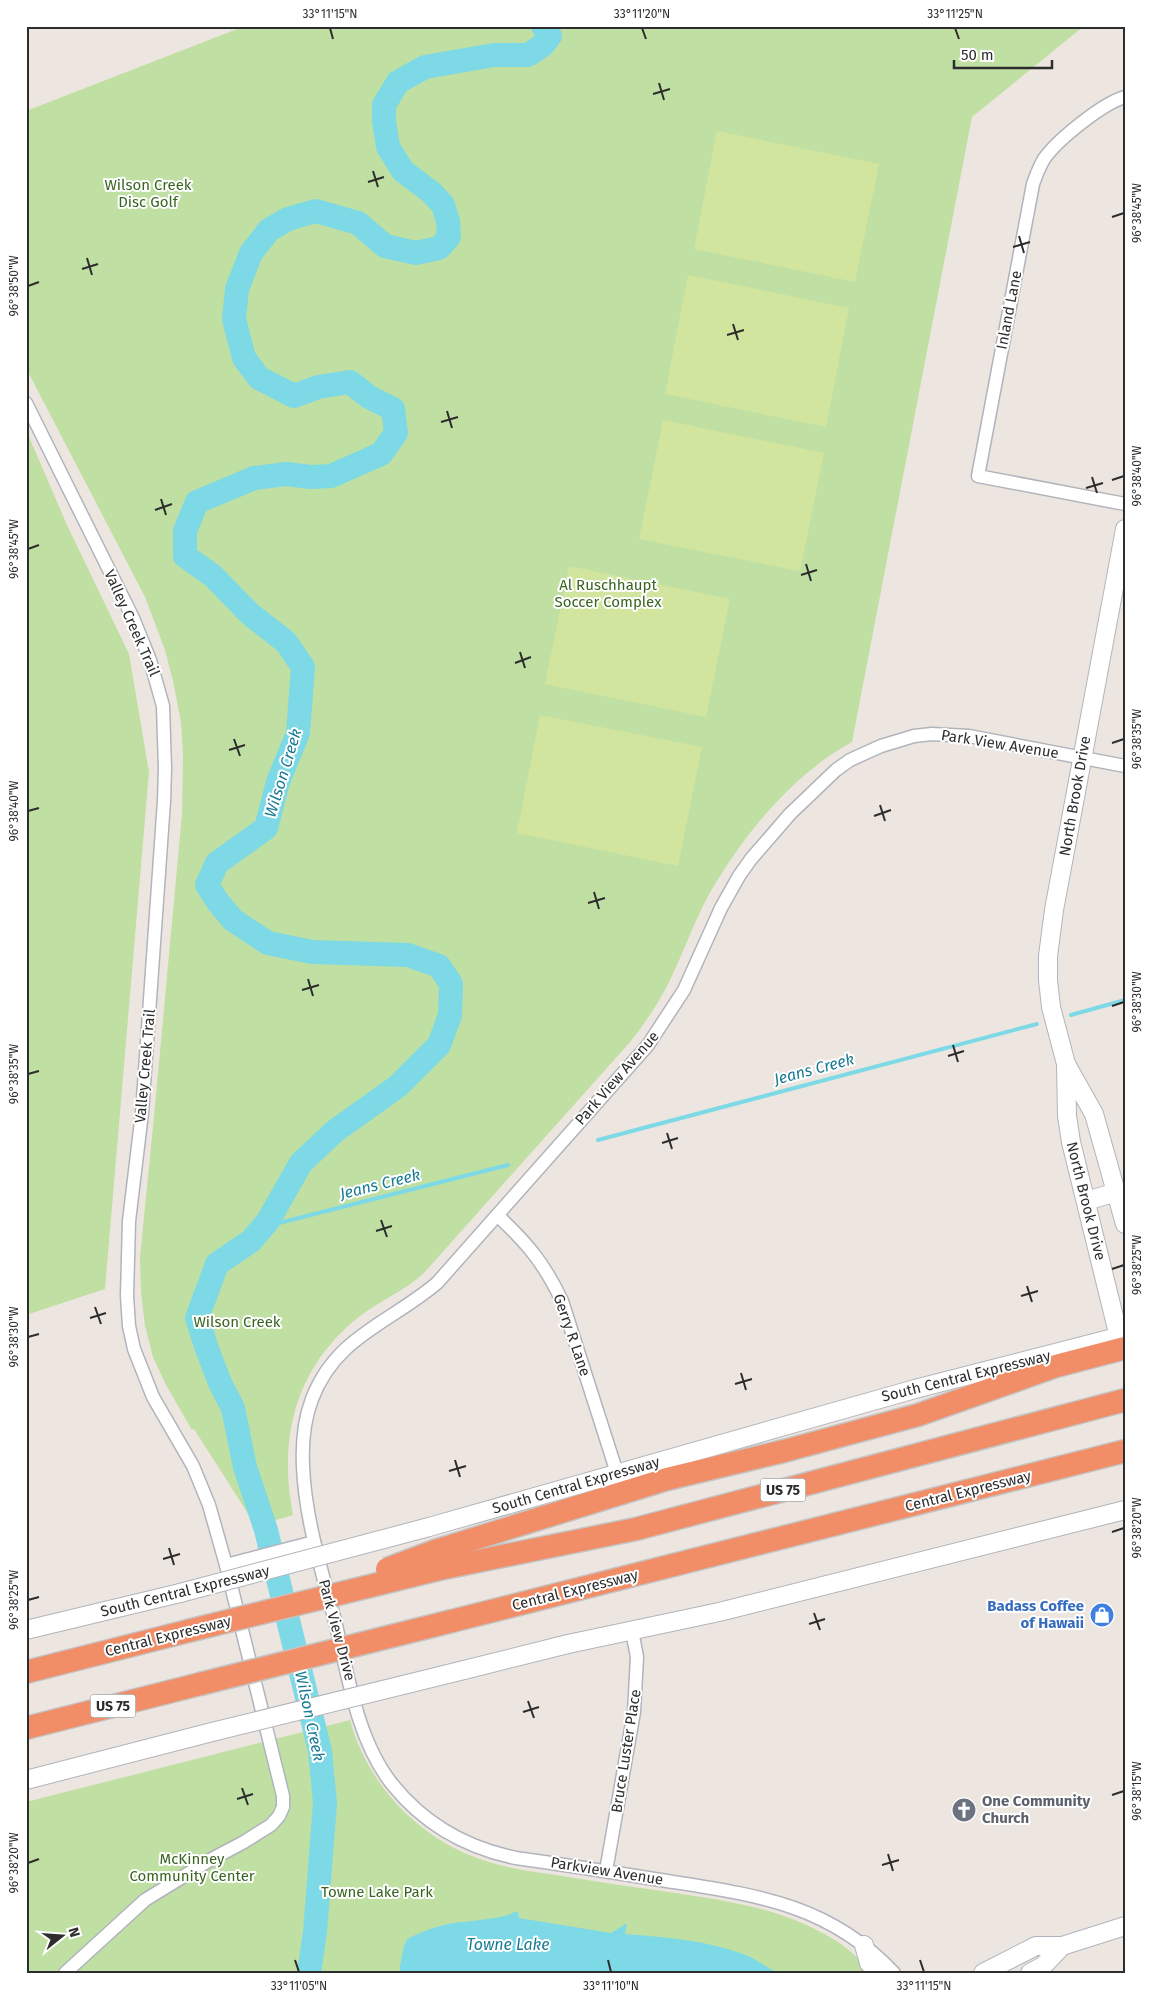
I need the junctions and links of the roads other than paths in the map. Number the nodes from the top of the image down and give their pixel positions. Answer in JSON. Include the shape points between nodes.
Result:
{"nodes":[{"id":1,"x":1125,"y":97,"type":"edge"},
{"id":2,"x":26,"y":402,"type":"edge"},
{"id":3,"x":1125,"y":504,"type":"edge"},
{"id":4,"x":1125,"y":529,"type":"edge"},
{"id":5,"x":1082,"y":758,"type":"junction"},
{"id":6,"x":1125,"y":766,"type":"edge"},
{"id":7,"x":1066,"y":1064,"type":"junction"},
{"id":8,"x":1117,"y":1192,"type":"junction"},
{"id":9,"x":1086,"y":1201,"type":"junction"},
{"id":10,"x":496,"y":1215,"type":"junction"},
{"id":11,"x":1125,"y":1224,"type":"edge"},
{"id":12,"x":1123,"y":1340,"type":"edge"},
{"id":13,"x":1125,"y":1400,"type":"edge"},
{"id":14,"x":1125,"y":1451,"type":"edge"},
{"id":15,"x":617,"y":1472,"type":"junction"},
{"id":16,"x":1125,"y":1510,"type":"edge"},
{"id":17,"x":314,"y":1542,"type":"junction"},
{"id":18,"x":437,"y":1560,"type":"junction"},
{"id":19,"x":226,"y":1565,"type":"junction"},
{"id":20,"x":26,"y":1630,"type":"edge"},
{"id":21,"x":632,"y":1631,"type":"junction"},
{"id":22,"x":26,"y":1672,"type":"edge"},
{"id":23,"x":360,"y":1719,"type":"joint"},
{"id":24,"x":26,"y":1728,"type":"edge"},
{"id":25,"x":26,"y":1780,"type":"edge"},
{"id":26,"x":606,"y":1871,"type":"junction"},
{"id":27,"x":1125,"y":1926,"type":"edge"},
{"id":28,"x":864,"y":1945,"type":"junction"},
{"id":29,"x":1062,"y":1946,"type":"junction"},
{"id":30,"x":65,"y":1973,"type":"edge"},
{"id":31,"x":880,"y":1973,"type":"edge"},
{"id":32,"x":894,"y":1973,"type":"edge"},
{"id":33,"x":983,"y":1973,"type":"edge"},
{"id":34,"x":1030,"y":1973,"type":"edge"}],
"edges":[{"from":1,"to":3,"type":"street","name":"Inland Lane","via":[[1105,106],[1062,140],[1037,172],[978,476]]},
{"from":2,"to":19,"type":"street","name":"Valley Creek Trail","via":[[133,618],[157,680],[163,706],[164,802],[142,1113],[129,1222],[129,1326],[134,1349],[153,1397],[203,1488]]},
{"from":4,"to":5,"type":"main road","name":"North Brook Drive"},
{"from":5,"to":6,"type":"street","name":"Park View Avenue"},
{"from":5,"to":7,"type":"main road","name":"North Brook Drive","via":[[1048,956],[1051,1006]]},
{"from":5,"to":10,"type":"street","name":"Park View Avenue","via":[[969,736],[932,734],[881,746],[836,770],[790,814],[739,876],[684,990],[648,1045]]},
{"from":7,"to":8,"type":"main road","name":"North Brook Drive","via":[[1094,1114]]},
{"from":7,"to":9,"type":"main road","name":"North Brook Drive","via":[[1067,1116]]},
{"from":8,"to":9,"type":"main road"},
{"from":8,"to":11,"type":"main road","name":"North Brook Drive"},
{"from":9,"to":12,"type":"main road","name":"North Brook Drive"},
{"from":10,"to":15,"type":"street","name":"Gerry R Lane","via":[[532,1250],[562,1301]]},
{"from":10,"to":17,"type":"street","name":"Park View Avenue","via":[[437,1283],[356,1338],[322,1378],[312,1399],[303,1440],[304,1487]]},
{"from":12,"to":15,"type":"main road","name":"South Central Expressway","via":[[915,1388]]},
{"from":12,"to":18,"type":"highway","via":[[918,1415],[784,1452],[668,1479]]},
{"from":13,"to":18,"type":"highway","name":"Central Expressway","number":"US 75","via":[[636,1529]]},
{"from":14,"to":24,"type":"highway","name":"Central Expressway","number":"US 75","bridge":true},
{"from":15,"to":20,"type":"main road","name":"South Central Expressway","bridge":true,"via":[[428,1527]]},
{"from":16,"to":21,"type":"main road"},
{"from":17,"to":19,"type":"street"},
{"from":17,"to":23,"type":"street","name":"Park View Drive"},
{"from":18,"to":22,"type":"highway","name":"Central Expressway","number":"US 75","bridge":true,"via":[[305,1602]]},
{"from":19,"to":30,"type":"street","name":"Valley Creek Trail","via":[[284,1796],[283,1807],[271,1825],[145,1900]]},
{"from":21,"to":25,"type":"main road","bridge":true,"via":[[568,1644]]},
{"from":21,"to":26,"type":"street","name":"Bruce Luster Place","via":[[637,1657],[634,1712]]},
{"from":23,"to":26,"type":"street","name":"Parkview Avenue","via":[[373,1754],[392,1784],[420,1812],[452,1835],[501,1855]]},
{"from":26,"to":28,"type":"street","name":"Parkview Avenue","via":[[774,1900],[816,1916]]},
{"from":27,"to":29,"type":"main road"},
{"from":28,"to":31,"type":"main road","via":[[869,1963]]},
{"from":28,"to":32,"type":"street","name":"Parkview Avenue"},
{"from":29,"to":33,"type":"main road","via":[[1036,1946]]},
{"from":29,"to":34,"type":"main road","via":[[1043,1966]]}]}
